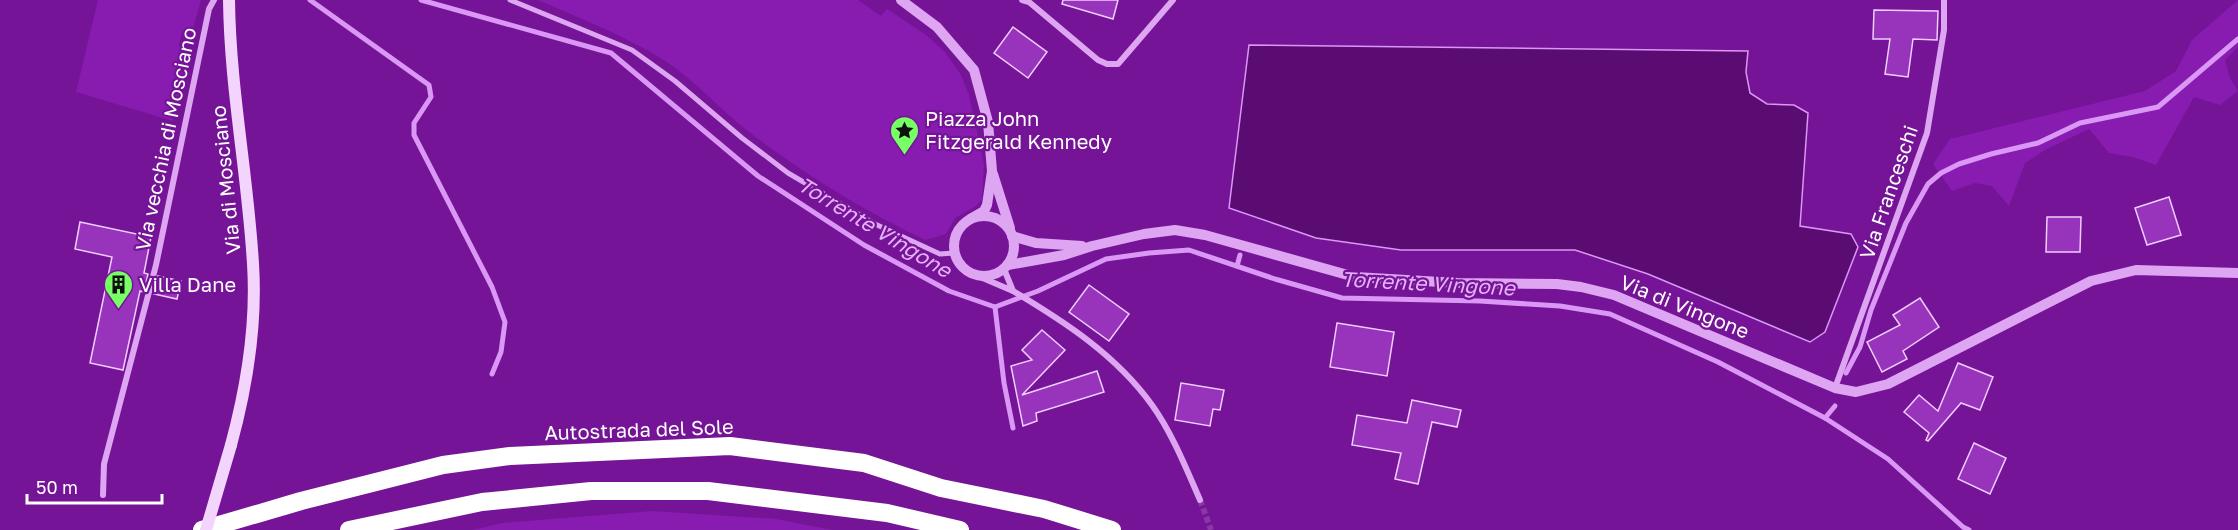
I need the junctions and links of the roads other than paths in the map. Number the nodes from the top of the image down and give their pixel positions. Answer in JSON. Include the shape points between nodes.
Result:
{"nodes":[{"id":1,"x":214,"y":0,"type":"edge"},
{"id":2,"x":229,"y":0,"type":"edge"},
{"id":3,"x":510,"y":0,"type":"edge"},
{"id":4,"x":901,"y":0,"type":"edge"},
{"id":5,"x":1022,"y":0,"type":"edge"},
{"id":6,"x":1173,"y":0,"type":"edge"},
{"id":7,"x":1944,"y":0,"type":"edge"},
{"id":8,"x":992,"y":171,"type":"junction"},
{"id":9,"x":970,"y":219,"type":"junction"},
{"id":10,"x":1011,"y":233,"type":"junction"},
{"id":11,"x":1092,"y":246,"type":"junction"},
{"id":12,"x":954,"y":253,"type":"junction"},
{"id":13,"x":1006,"y":267,"type":"junction"},
{"id":14,"x":2238,"y":273,"type":"edge"},
{"id":15,"x":978,"y":276,"type":"junction"},
{"id":16,"x":1013,"y":291,"type":"junction"},
{"id":17,"x":1834,"y":388,"type":"junction"},
{"id":18,"x":103,"y":495,"type":"dead end"},
{"id":19,"x":1200,"y":500,"type":"tunnel mouth"},
{"id":20,"x":204,"y":530,"type":"edge"},
{"id":21,"x":349,"y":530,"type":"edge"},
{"id":22,"x":960,"y":530,"type":"edge"},
{"id":23,"x":1112,"y":530,"type":"edge"}],
"edges":[{"from":1,"to":18,"type":"street","name":"Via vecchia di Mosciano","via":[[190,90],[156,265],[104,464]]},
{"from":2,"to":20,"type":"main road","name":"Via di Mosciano","bridge":true,"via":[[253,265],[252,335],[243,401]]},
{"from":3,"to":12,"type":"street","via":[[632,50],[788,173],[875,224],[940,254]]},
{"from":4,"to":8,"type":"street","via":[[937,27],[974,70],[988,122]]},
{"from":5,"to":6,"type":"street","via":[[1107,64],[1118,64]]},
{"from":7,"to":17,"type":"street","name":"Via Franceschi","via":[[1944,30],[1927,133]]},
{"from":8,"to":9,"type":"street","via":[[987,205]]},
{"from":8,"to":10,"type":"street"},
{"from":9,"to":10,"type":"street","via":[[989,216],[1004,223]]},
{"from":9,"to":12,"type":"street","via":[[956,233]]},
{"from":10,"to":11,"type":"street","name":"Via di Vingone","via":[[1036,243]]},
{"from":10,"to":13,"type":"street","via":[[1014,248]]},
{"from":11,"to":13,"type":"street","name":"Via di Vingone"},
{"from":11,"to":17,"type":"street","name":"Via di Vingone","via":[[1175,230],[1355,277],[1581,287],[1614,295]]},
{"from":12,"to":15,"type":"street","via":[[963,268]]},
{"from":13,"to":15,"type":"street","via":[[992,275]]},
{"from":13,"to":16,"type":"street"},
{"from":14,"to":17,"type":"street","name":"Via di Vingone","via":[[2136,270],[2091,281],[1888,384],[1856,393]]},
{"from":15,"to":16,"type":"street"},
{"from":16,"to":19,"type":"street","via":[[1071,326],[1113,359],[1152,405]]},
{"from":20,"to":23,"type":"highway","name":"Autostrada del Sole","via":[[443,465],[510,456],[730,446],[864,463],[941,488],[1044,509]]},
{"from":21,"to":22,"type":"highway","via":[[482,502],[591,491],[708,491],[887,513]]}]}
